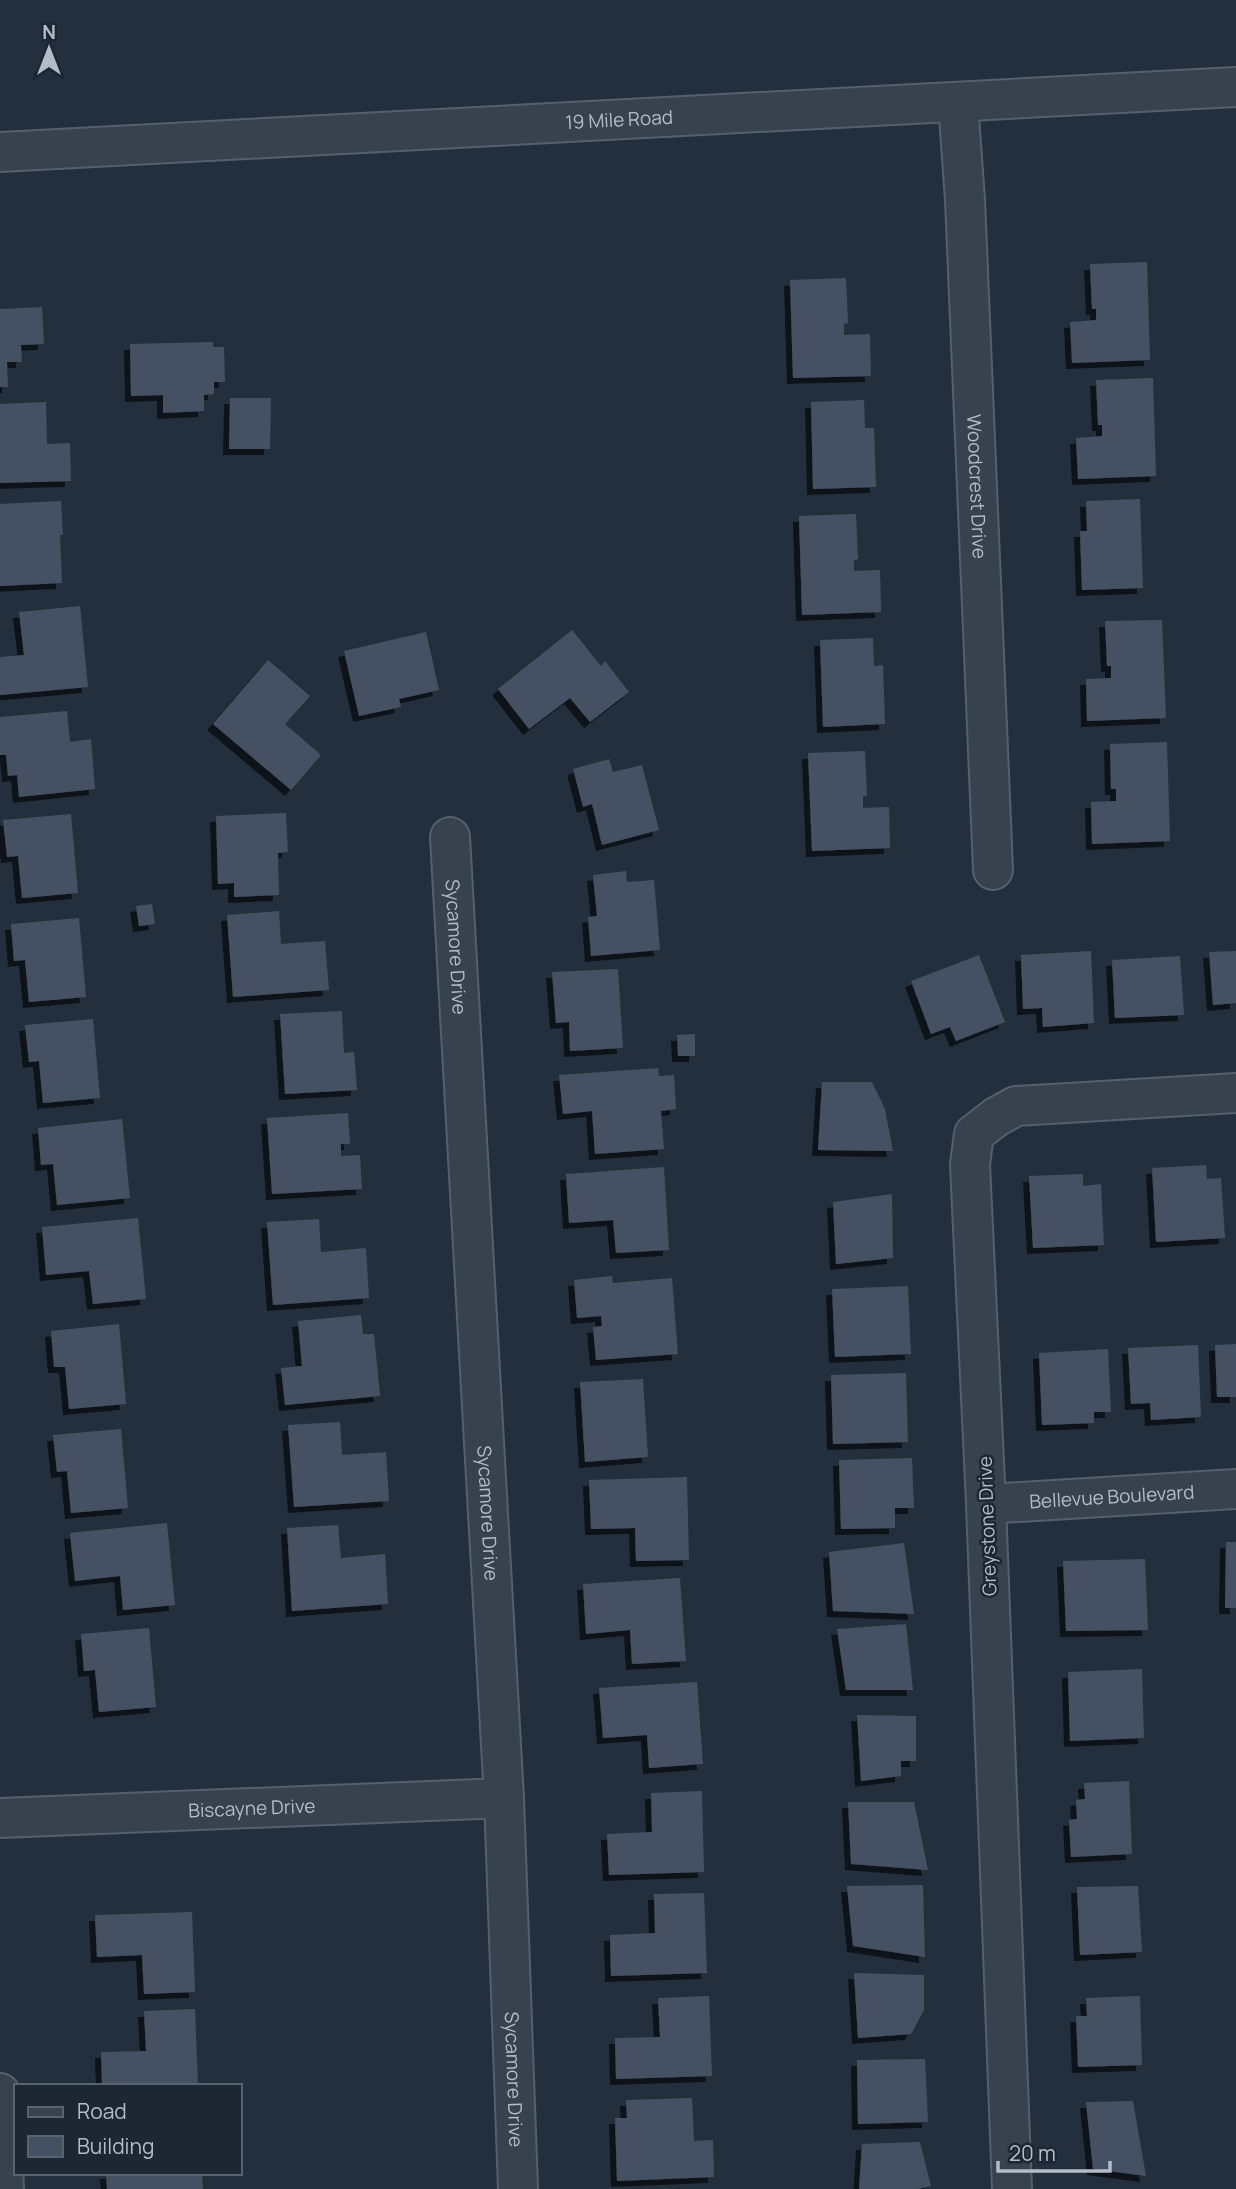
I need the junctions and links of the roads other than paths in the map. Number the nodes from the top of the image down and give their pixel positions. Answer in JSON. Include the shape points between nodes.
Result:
{"nodes":[{"id":1,"x":1236,"y":88,"type":"edge"},
{"id":2,"x":958,"y":102,"type":"junction"},
{"id":3,"x":0,"y":152,"type":"edge"},
{"id":4,"x":450,"y":836,"type":"dead end"},
{"id":5,"x":993,"y":870,"type":"dead end"},
{"id":6,"x":1236,"y":1093,"type":"edge"},
{"id":7,"x":1236,"y":1489,"type":"edge"},
{"id":8,"x":986,"y":1504,"type":"junction"},
{"id":9,"x":504,"y":1798,"type":"junction"},
{"id":10,"x":0,"y":1818,"type":"edge"},
{"id":11,"x":0,"y":2093,"type":"edge"},
{"id":12,"x":4,"y":2189,"type":"edge"},
{"id":13,"x":518,"y":2189,"type":"edge"},
{"id":14,"x":1012,"y":2189,"type":"edge"}],
"edges":[{"from":1,"to":2,"type":"street","name":"19 Mile Road"},
{"from":2,"to":3,"type":"street","name":"19 Mile Road"},
{"from":2,"to":5,"type":"street","name":"Woodcrest Drive"},
{"from":4,"to":9,"type":"street","name":"Sycamore Drive"},
{"from":6,"to":8,"type":"street","name":"Greystone Drive","via":[[1016,1106],[974,1134],[970,1164]]},
{"from":7,"to":8,"type":"street","name":"Bellevue Boulevard"},
{"from":8,"to":14,"type":"street","name":"Greystone Drive"},
{"from":9,"to":10,"type":"street","name":"Biscayne Drive"},
{"from":9,"to":13,"type":"street","name":"Sycamore Drive"},
{"from":11,"to":12,"type":"street"}]}
